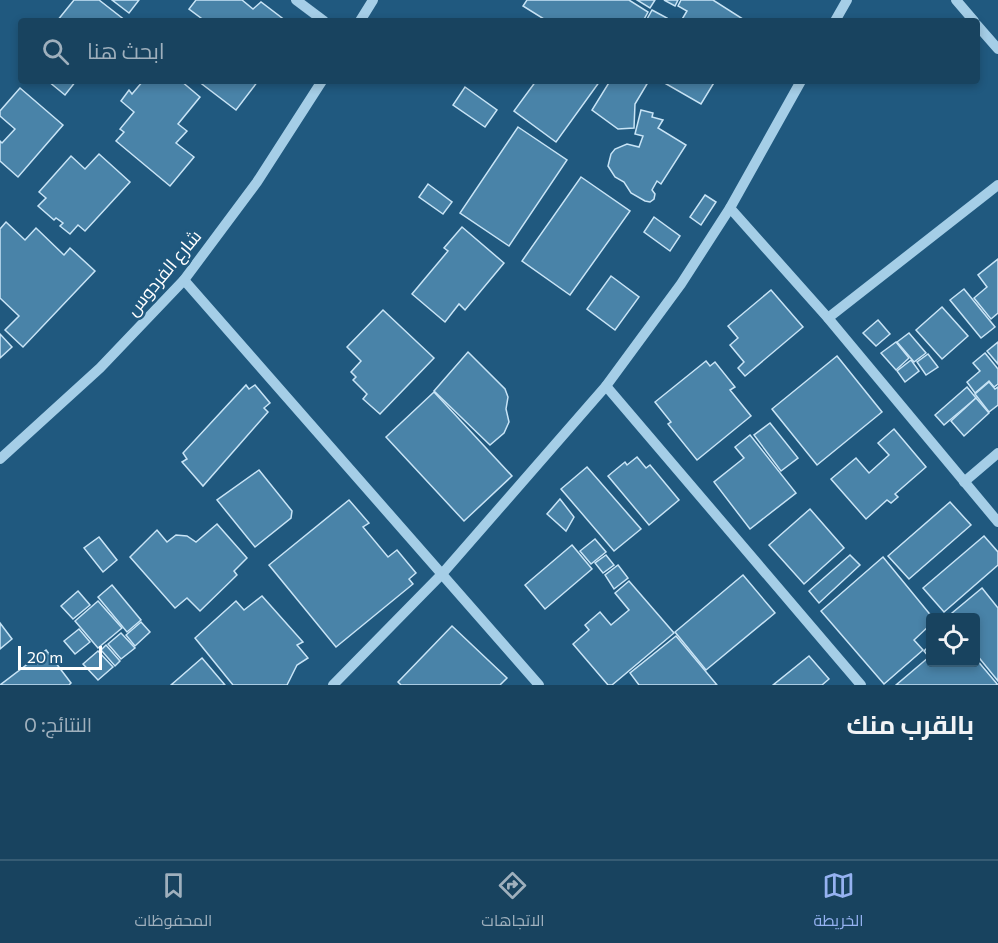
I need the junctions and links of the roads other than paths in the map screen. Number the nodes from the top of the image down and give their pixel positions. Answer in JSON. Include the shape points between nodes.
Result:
{"nodes":[{"id":1,"x":296,"y":0,"type":"edge"},
{"id":2,"x":372,"y":0,"type":"edge"},
{"id":3,"x":847,"y":0,"type":"edge"},
{"id":4,"x":956,"y":0,"type":"edge"},
{"id":5,"x":320,"y":18,"type":"edge"},
{"id":6,"x":362,"y":18,"type":"edge"},
{"id":7,"x":837,"y":18,"type":"edge"},
{"id":8,"x":971,"y":18,"type":"edge"},
{"id":9,"x":980,"y":28,"type":"edge"},
{"id":10,"x":998,"y":49,"type":"edge"},
{"id":11,"x":320,"y":84,"type":"edge"},
{"id":12,"x":799,"y":84,"type":"edge"},
{"id":13,"x":998,"y":185,"type":"edge"},
{"id":14,"x":730,"y":208,"type":"junction"},
{"id":15,"x":184,"y":280,"type":"junction"},
{"id":16,"x":828,"y":318,"type":"junction"},
{"id":17,"x":606,"y":386,"type":"junction"},
{"id":18,"x":998,"y":453,"type":"edge"},
{"id":19,"x":0,"y":459,"type":"edge"},
{"id":20,"x":964,"y":482,"type":"junction"},
{"id":21,"x":998,"y":522,"type":"edge"},
{"id":22,"x":442,"y":574,"type":"junction"},
{"id":23,"x":333,"y":685,"type":"edge"},
{"id":24,"x":539,"y":685,"type":"edge"},
{"id":25,"x":861,"y":685,"type":"edge"}],
"edges":[{"from":1,"to":5,"type":"street"},
{"from":2,"to":6,"type":"street"},
{"from":3,"to":7,"type":"street"},
{"from":4,"to":8,"type":"street"},
{"from":9,"to":10,"type":"street"},
{"from":11,"to":15,"type":"street","name":"شارع الفردوس","via":[[257,182]]},
{"from":12,"to":14,"type":"street"},
{"from":13,"to":16,"type":"street"},
{"from":14,"to":16,"type":"street"},
{"from":14,"to":17,"type":"street","via":[[681,284]]},
{"from":15,"to":19,"type":"street","name":"شارع الفردوس","via":[[100,368]]},
{"from":15,"to":22,"type":"street"},
{"from":16,"to":20,"type":"street"},
{"from":17,"to":22,"type":"street"},
{"from":17,"to":25,"type":"street"},
{"from":18,"to":20,"type":"street"},
{"from":20,"to":21,"type":"street"},
{"from":22,"to":23,"type":"street"},
{"from":22,"to":24,"type":"street"}]}
